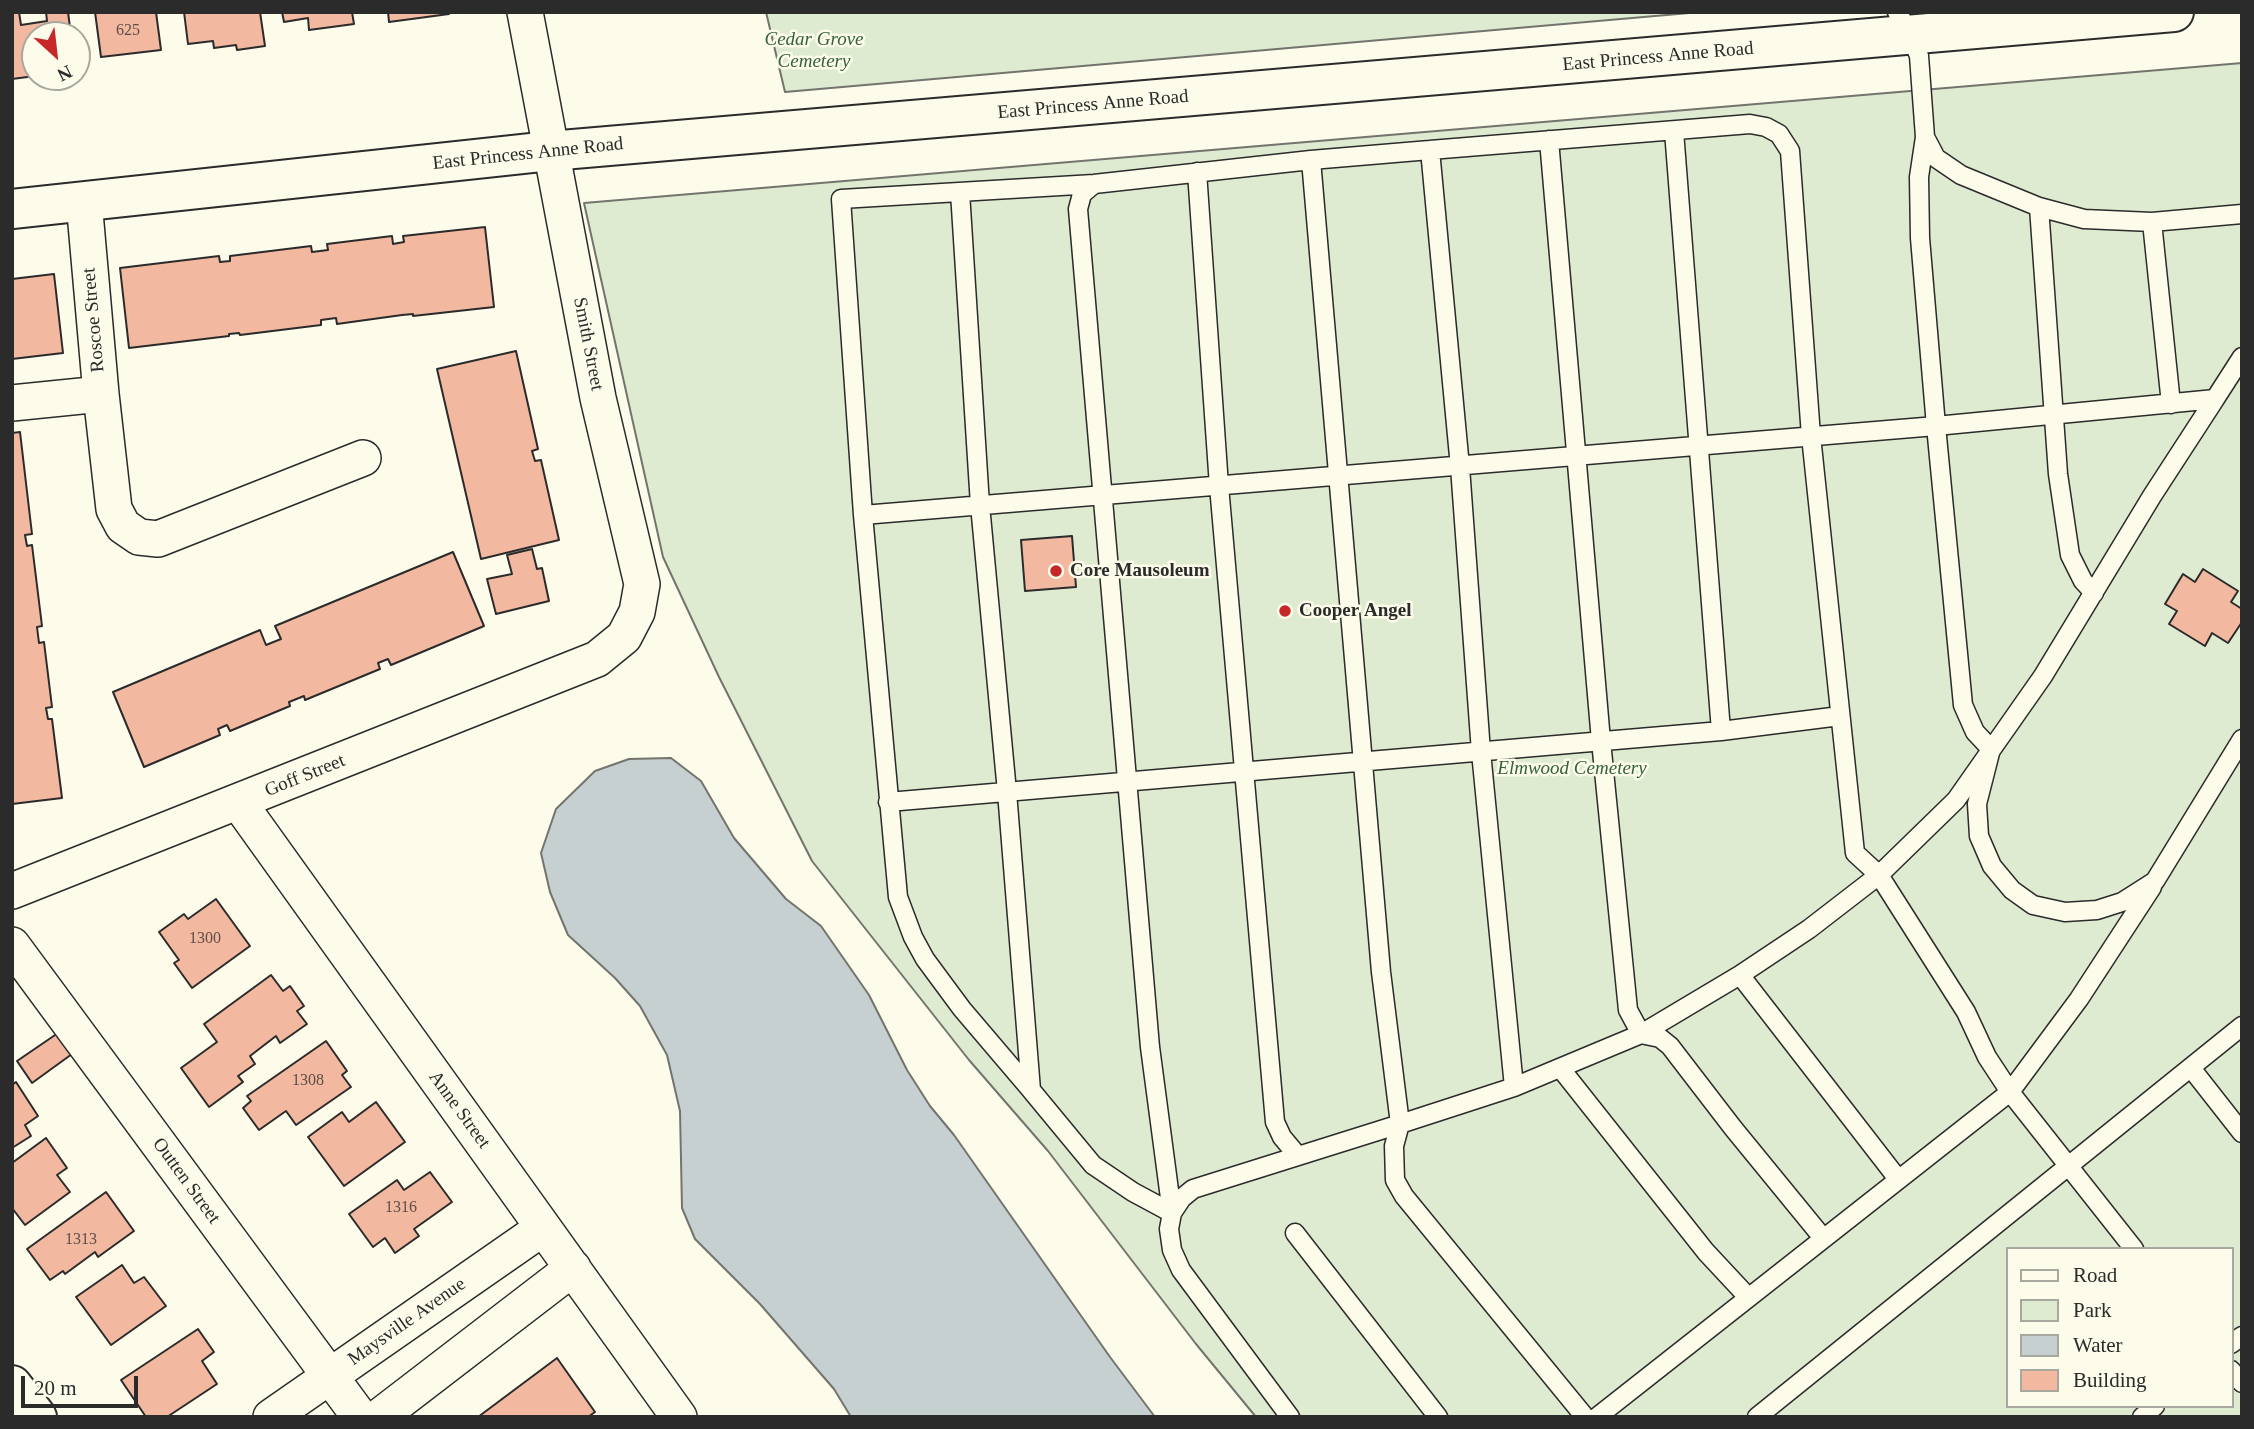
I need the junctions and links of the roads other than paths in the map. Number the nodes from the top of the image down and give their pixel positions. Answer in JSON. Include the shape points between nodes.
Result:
{"nodes":[{"id":1,"x":525,"y":12,"type":"edge"},
{"id":2,"x":2175,"y":12,"type":"edge"},
{"id":3,"x":1904,"y":24,"type":"edge"},
{"id":4,"x":1674,"y":131,"type":"junction"},
{"id":5,"x":1925,"y":137,"type":"junction"},
{"id":6,"x":1549,"y":140,"type":"junction"},
{"id":7,"x":1430,"y":150,"type":"junction"},
{"id":8,"x":550,"y":151,"type":"junction"},
{"id":9,"x":1311,"y":160,"type":"junction"},
{"id":10,"x":1196,"y":172,"type":"junction"},
{"id":11,"x":1094,"y":184,"type":"junction"},
{"id":12,"x":960,"y":192,"type":"junction"},
{"id":13,"x":83,"y":201,"type":"junction"},
{"id":14,"x":2039,"y":207,"type":"junction"},
{"id":15,"x":12,"y":209,"type":"edge"},
{"id":16,"x":2242,"y":214,"type":"edge"},
{"id":17,"x":2152,"y":222,"type":"junction"},
{"id":18,"x":2242,"y":357,"type":"edge"},
{"id":19,"x":101,"y":394,"type":"junction"},
{"id":20,"x":2215,"y":398,"type":"junction"},
{"id":21,"x":12,"y":403,"type":"edge"},
{"id":22,"x":2171,"y":404,"type":"junction"},
{"id":23,"x":2053,"y":416,"type":"junction"},
{"id":24,"x":1937,"y":426,"type":"junction"},
{"id":25,"x":1811,"y":436,"type":"junction"},
{"id":26,"x":1698,"y":446,"type":"junction"},
{"id":27,"x":1576,"y":457,"type":"junction"},
{"id":28,"x":363,"y":458,"type":"dead end"},
{"id":29,"x":1460,"y":467,"type":"junction"},
{"id":30,"x":1338,"y":477,"type":"junction"},
{"id":31,"x":1219,"y":486,"type":"junction"},
{"id":32,"x":1102,"y":496,"type":"junction"},
{"id":33,"x":980,"y":505,"type":"junction"},
{"id":34,"x":863,"y":515,"type":"junction"},
{"id":35,"x":2094,"y":593,"type":"junction"},
{"id":36,"x":597,"y":659,"type":"joint"},
{"id":37,"x":1840,"y":716,"type":"junction"},
{"id":38,"x":1721,"y":731,"type":"junction"},
{"id":39,"x":2242,"y":739,"type":"edge"},
{"id":40,"x":1601,"y":741,"type":"junction"},
{"id":41,"x":1991,"y":749,"type":"junction"},
{"id":42,"x":1481,"y":752,"type":"junction"},
{"id":43,"x":1364,"y":762,"type":"junction"},
{"id":44,"x":1245,"y":772,"type":"junction"},
{"id":45,"x":1128,"y":782,"type":"junction"},
{"id":46,"x":1007,"y":792,"type":"junction"},
{"id":47,"x":888,"y":802,"type":"junction"},
{"id":48,"x":239,"y":803,"type":"junction"},
{"id":49,"x":1879,"y":875,"type":"junction"},
{"id":50,"x":2155,"y":881,"type":"junction"},
{"id":51,"x":12,"y":891,"type":"edge"},
{"id":52,"x":12,"y":945,"type":"edge"},
{"id":53,"x":1740,"y":975,"type":"junction"},
{"id":54,"x":2242,"y":1026,"type":"edge"},
{"id":55,"x":1641,"y":1034,"type":"junction"},
{"id":56,"x":2190,"y":1068,"type":"junction"},
{"id":57,"x":1561,"y":1069,"type":"junction"},
{"id":58,"x":1514,"y":1087,"type":"junction"},
{"id":59,"x":1031,"y":1090,"type":"junction"},
{"id":60,"x":2010,"y":1092,"type":"junction"},
{"id":61,"x":1400,"y":1124,"type":"junction"},
{"id":62,"x":2242,"y":1133,"type":"edge"},
{"id":63,"x":1297,"y":1155,"type":"junction"},
{"id":64,"x":2069,"y":1167,"type":"junction"},
{"id":65,"x":1898,"y":1179,"type":"junction"},
{"id":66,"x":1172,"y":1213,"type":"junction"},
{"id":67,"x":543,"y":1228,"type":"junction"},
{"id":68,"x":1295,"y":1233,"type":"dead end"},
{"id":69,"x":1823,"y":1238,"type":"junction"},
{"id":70,"x":2132,"y":1247,"type":"edge"},
{"id":71,"x":573,"y":1268,"type":"junction"},
{"id":72,"x":1748,"y":1297,"type":"junction"},
{"id":73,"x":329,"y":1376,"type":"junction"},
{"id":74,"x":12,"y":1385,"type":"edge"},
{"id":75,"x":37,"y":1417,"type":"edge"},
{"id":76,"x":271,"y":1417,"type":"edge"},
{"id":77,"x":360,"y":1417,"type":"edge"},
{"id":78,"x":379,"y":1417,"type":"edge"},
{"id":79,"x":679,"y":1417,"type":"edge"},
{"id":80,"x":1290,"y":1417,"type":"edge"},
{"id":81,"x":1438,"y":1417,"type":"edge"},
{"id":82,"x":1585,"y":1417,"type":"edge"},
{"id":83,"x":1597,"y":1417,"type":"edge"},
{"id":84,"x":1757,"y":1417,"type":"edge"}],
"edges":[{"from":1,"to":8,"type":"street","name":"Smith Street"},
{"from":2,"to":3,"type":"main road","name":"East Princess Anne Road"},
{"from":3,"to":5,"type":"lane","via":[[1919,56]]},
{"from":3,"to":8,"type":"main road","name":"East Princess Anne Road"},
{"from":4,"to":6,"type":"lane"},
{"from":4,"to":25,"type":"lane","via":[[1750,124],[1779,134],[1790,150]]},
{"from":4,"to":26,"type":"lane"},
{"from":5,"to":14,"type":"lane","via":[[1936,158],[1961,175]]},
{"from":5,"to":24,"type":"lane","via":[[1919,177],[1920,238]]},
{"from":6,"to":7,"type":"lane"},
{"from":6,"to":27,"type":"lane"},
{"from":7,"to":9,"type":"lane"},
{"from":7,"to":29,"type":"lane"},
{"from":8,"to":13,"type":"main road","name":"East Princess Anne Road"},
{"from":8,"to":36,"type":"street","name":"Smith Street","via":[[598,397],[642,584],[637,612],[624,637]]},
{"from":9,"to":10,"type":"lane"},
{"from":9,"to":30,"type":"lane"},
{"from":10,"to":11,"type":"lane"},
{"from":10,"to":31,"type":"lane"},
{"from":11,"to":12,"type":"lane"},
{"from":11,"to":32,"type":"lane","via":[[1082,194],[1079,209]]},
{"from":12,"to":33,"type":"lane"},
{"from":12,"to":34,"type":"lane","via":[[841,199]]},
{"from":13,"to":15,"type":"main road","name":"East Princess Anne Road"},
{"from":13,"to":19,"type":"street","name":"Roscoe Street"},
{"from":14,"to":17,"type":"lane","via":[[2084,219]]},
{"from":14,"to":23,"type":"lane"},
{"from":16,"to":17,"type":"lane"},
{"from":17,"to":22,"type":"lane"},
{"from":18,"to":20,"type":"lane"},
{"from":19,"to":21,"type":"street","name":"Roscoe Street"},
{"from":19,"to":28,"type":"street","via":[[114,509],[123,526],[139,537],[158,539]]},
{"from":20,"to":22,"type":"lane"},
{"from":20,"to":35,"type":"lane"},
{"from":22,"to":23,"type":"lane"},
{"from":23,"to":24,"type":"lane"},
{"from":23,"to":35,"type":"lane","via":[[2070,555]]},
{"from":24,"to":25,"type":"lane"},
{"from":24,"to":41,"type":"lane","via":[[1963,705],[1975,732]]},
{"from":25,"to":26,"type":"lane"},
{"from":25,"to":37,"type":"lane"},
{"from":26,"to":27,"type":"lane"},
{"from":26,"to":38,"type":"lane"},
{"from":27,"to":29,"type":"lane"},
{"from":27,"to":40,"type":"lane"},
{"from":29,"to":30,"type":"lane"},
{"from":29,"to":42,"type":"lane"},
{"from":30,"to":31,"type":"lane"},
{"from":30,"to":43,"type":"lane"},
{"from":31,"to":32,"type":"lane"},
{"from":31,"to":44,"type":"lane"},
{"from":32,"to":33,"type":"lane"},
{"from":32,"to":45,"type":"lane"},
{"from":33,"to":34,"type":"lane"},
{"from":33,"to":46,"type":"lane"},
{"from":34,"to":47,"type":"lane"},
{"from":35,"to":41,"type":"lane"},
{"from":36,"to":48,"type":"street","name":"Goff Street"},
{"from":37,"to":38,"type":"lane"},
{"from":37,"to":49,"type":"lane","via":[[1855,853]]},
{"from":38,"to":40,"type":"lane"},
{"from":39,"to":50,"type":"lane"},
{"from":40,"to":42,"type":"lane"},
{"from":40,"to":55,"type":"lane","via":[[1628,1010]]},
{"from":41,"to":49,"type":"lane","via":[[1956,800]]},
{"from":41,"to":50,"type":"lane","via":[[1977,804],[1979,836],[1992,866],[2012,890],[2033,905],[2065,912],[2097,910],[2122,902]]},
{"from":42,"to":43,"type":"lane"},
{"from":42,"to":58,"type":"lane"},
{"from":43,"to":44,"type":"lane"},
{"from":43,"to":61,"type":"lane","via":[[1381,972]]},
{"from":44,"to":45,"type":"lane"},
{"from":44,"to":63,"type":"lane","via":[[1275,1122]]},
{"from":45,"to":46,"type":"lane"},
{"from":45,"to":66,"type":"lane","via":[[1150,1047]]},
{"from":46,"to":47,"type":"lane"},
{"from":46,"to":59,"type":"lane"},
{"from":47,"to":59,"type":"lane","via":[[898,897],[912,937],[962,1009]]},
{"from":48,"to":51,"type":"street","name":"Goff Street"},
{"from":48,"to":67,"type":"street","name":"Anne Street"},
{"from":49,"to":53,"type":"lane"},
{"from":49,"to":60,"type":"lane","via":[[1966,1012]]},
{"from":50,"to":60,"type":"lane","via":[[2079,999]]},
{"from":52,"to":73,"type":"street","name":"Outten Street"},
{"from":53,"to":55,"type":"lane"},
{"from":53,"to":65,"type":"lane"},
{"from":54,"to":56,"type":"lane"},
{"from":55,"to":57,"type":"lane"},
{"from":55,"to":69,"type":"lane","via":[[1660,1038],[1670,1046]]},
{"from":56,"to":62,"type":"lane"},
{"from":56,"to":64,"type":"lane"},
{"from":57,"to":58,"type":"lane"},
{"from":57,"to":72,"type":"lane","via":[[1706,1252]]},
{"from":58,"to":61,"type":"lane"},
{"from":59,"to":66,"type":"lane","via":[[1093,1164]]},
{"from":60,"to":64,"type":"lane"},
{"from":60,"to":65,"type":"lane"},
{"from":61,"to":63,"type":"lane"},
{"from":61,"to":82,"type":"lane","via":[[1394,1146],[1395,1180],[1404,1196]]},
{"from":63,"to":66,"type":"lane","via":[[1193,1189]]},
{"from":64,"to":70,"type":"lane"},
{"from":64,"to":84,"type":"lane"},
{"from":65,"to":69,"type":"lane"},
{"from":66,"to":80,"type":"lane","via":[[1172,1250],[1181,1270]]},
{"from":67,"to":71,"type":"street","name":"Anne Street"},
{"from":67,"to":73,"type":"street","name":"Maysville Avenue"},
{"from":68,"to":81,"type":"lane"},
{"from":69,"to":72,"type":"lane"},
{"from":71,"to":78,"type":"street"},
{"from":71,"to":79,"type":"street","name":"Anne Street"},
{"from":72,"to":83,"type":"lane"},
{"from":73,"to":76,"type":"street","name":"Maysville Avenue"},
{"from":73,"to":77,"type":"street","name":"Outten Street"},
{"from":74,"to":75,"type":"main road"}]}
